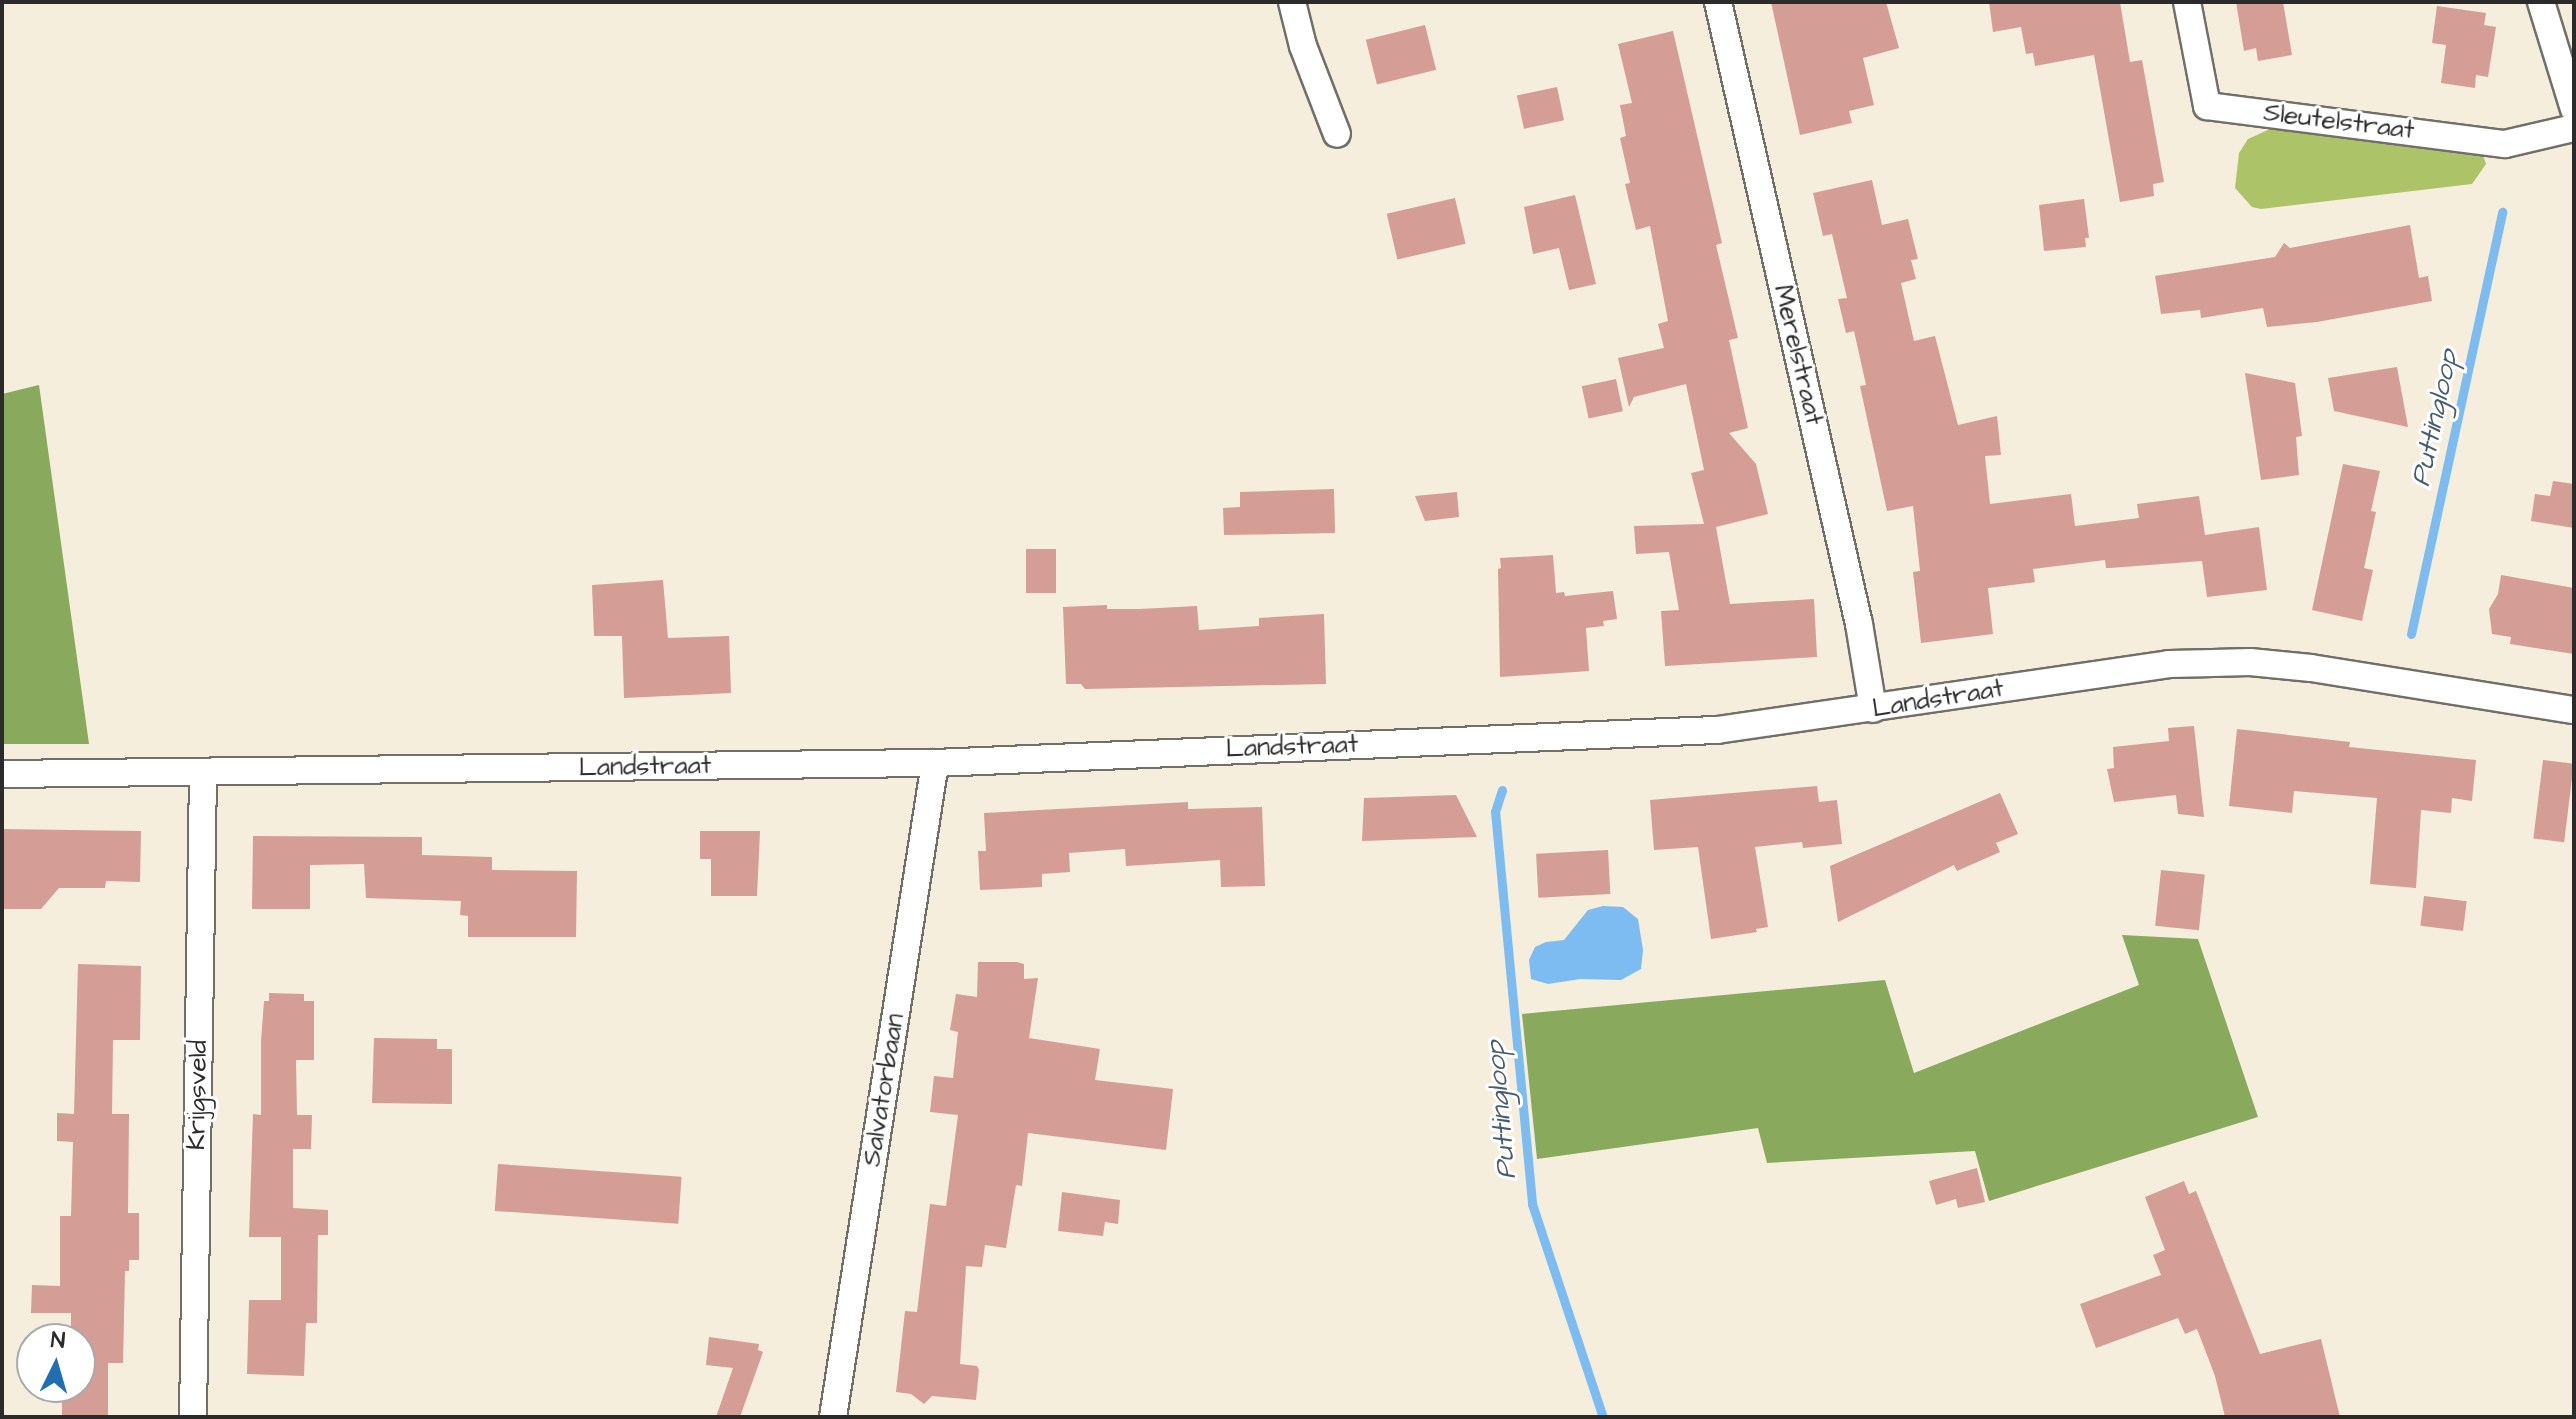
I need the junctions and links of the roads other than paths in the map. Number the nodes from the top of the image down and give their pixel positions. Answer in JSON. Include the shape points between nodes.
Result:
{"nodes":[{"id":1,"x":1292,"y":2,"type":"edge"},
{"id":2,"x":1718,"y":2,"type":"edge"},
{"id":3,"x":2187,"y":2,"type":"edge"},
{"id":4,"x":2541,"y":2,"type":"edge"},
{"id":5,"x":2574,"y":109,"type":"edge"},
{"id":6,"x":2574,"y":128,"type":"edge"},
{"id":7,"x":1337,"y":134,"type":"dead end"},
{"id":8,"x":1873,"y":709,"type":"junction"},
{"id":9,"x":2574,"y":710,"type":"edge"},
{"id":10,"x":935,"y":763,"type":"junction"},
{"id":11,"x":203,"y":773,"type":"junction"},
{"id":12,"x":2,"y":774,"type":"edge"},
{"id":13,"x":193,"y":1417,"type":"edge"},
{"id":14,"x":833,"y":1417,"type":"edge"}],
"edges":[{"from":1,"to":7,"type":"street"},
{"from":2,"to":8,"type":"street","name":"Merelstraat","via":[[1859,624]]},
{"from":3,"to":6,"type":"street","name":"Sleutelstraat","via":[[2207,106],[2505,144]]},
{"from":4,"to":5,"type":"street"},
{"from":8,"to":9,"type":"street","name":"Landstraat","via":[[2169,664],[2250,662]]},
{"from":8,"to":10,"type":"street","name":"Landstraat","via":[[1717,730]]},
{"from":10,"to":11,"type":"street","name":"Landstraat"},
{"from":10,"to":14,"type":"street","name":"Salvatorbaan"},
{"from":11,"to":12,"type":"street","name":"Landstraat"},
{"from":11,"to":13,"type":"street","name":"Krijgsveld"}]}
